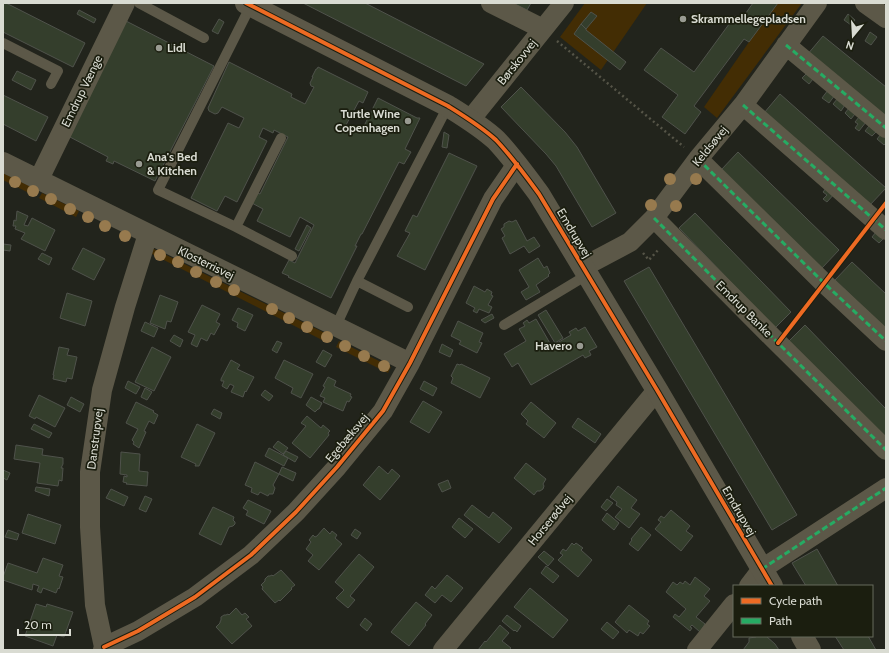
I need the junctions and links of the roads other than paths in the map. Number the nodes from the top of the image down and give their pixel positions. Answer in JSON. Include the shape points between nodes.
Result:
{"nodes":[{"id":1,"x":125,"y":3,"type":"edge"},
{"id":2,"x":139,"y":3,"type":"edge"},
{"id":3,"x":491,"y":3,"type":"edge"},
{"id":4,"x":564,"y":3,"type":"edge"},
{"id":5,"x":817,"y":3,"type":"edge"},
{"id":6,"x":865,"y":3,"type":"edge"},
{"id":7,"x":249,"y":4,"type":"edge"},
{"id":8,"x":886,"y":18,"type":"edge"},
{"id":9,"x":543,"y":29,"type":"junction"},
{"id":10,"x":204,"y":38,"type":"dead end"},
{"id":11,"x":3,"y":43,"type":"edge"},
{"id":12,"x":786,"y":45,"type":"junction"},
{"id":13,"x":51,"y":84,"type":"dead end"},
{"id":14,"x":743,"y":105,"type":"junction"},
{"id":15,"x":448,"y":106,"type":"junction"},
{"id":16,"x":470,"y":120,"type":"junction"},
{"id":17,"x":886,"y":128,"type":"edge"},
{"id":18,"x":281,"y":138,"type":"dead end"},
{"id":19,"x":698,"y":159,"type":"junction"},
{"id":20,"x":3,"y":162,"type":"edge"},
{"id":21,"x":517,"y":164,"type":"junction"},
{"id":22,"x":39,"y":180,"type":"junction"},
{"id":23,"x":654,"y":218,"type":"junction"},
{"id":24,"x":236,"y":227,"type":"junction"},
{"id":25,"x":886,"y":230,"type":"edge"},
{"id":26,"x":148,"y":234,"type":"junction"},
{"id":27,"x":292,"y":256,"type":"dead end"},
{"id":28,"x":585,"y":271,"type":"junction"},
{"id":29,"x":357,"y":281,"type":"junction"},
{"id":30,"x":408,"y":307,"type":"dead end"},
{"id":31,"x":504,"y":325,"type":"dead end"},
{"id":32,"x":336,"y":326,"type":"junction"},
{"id":33,"x":886,"y":341,"type":"edge"},
{"id":34,"x":410,"y":363,"type":"junction"},
{"id":35,"x":657,"y":390,"type":"junction"},
{"id":36,"x":886,"y":450,"type":"edge"},
{"id":37,"x":886,"y":488,"type":"edge"},
{"id":38,"x":767,"y":578,"type":"edge"},
{"id":39,"x":751,"y":585,"type":"edge"},
{"id":40,"x":733,"y":605,"type":"edge"},
{"id":41,"x":803,"y":637,"type":"edge"},
{"id":42,"x":103,"y":648,"type":"edge"},
{"id":43,"x":443,"y":650,"type":"edge"},
{"id":44,"x":697,"y":650,"type":"edge"},
{"id":45,"x":810,"y":650,"type":"edge"}],
"edges":[{"from":1,"to":22,"type":"street","name":"Emdrup Vænge"},
{"from":2,"to":10,"type":"lane"},
{"from":3,"to":9,"type":"street"},
{"from":4,"to":9,"type":"street","name":"Børskovvej"},
{"from":5,"to":12,"type":"street","name":"Keldsøvej"},
{"from":6,"to":8,"type":"street"},
{"from":7,"to":15,"type":"street","name":"Emdrupvej"},
{"from":7,"to":24,"type":"lane","via":[[158,190]]},
{"from":9,"to":16,"type":"street","name":"Børskovvej"},
{"from":11,"to":13,"type":"lane","via":[[58,70]]},
{"from":12,"to":14,"type":"street","name":"Keldsøvej"},
{"from":12,"to":17,"type":"street"},
{"from":14,"to":19,"type":"street","name":"Keldsøvej"},
{"from":14,"to":25,"type":"street"},
{"from":15,"to":16,"type":"street","name":"Emdrupvej"},
{"from":15,"to":29,"type":"lane"},
{"from":16,"to":21,"type":"street","name":"Emdrupvej","via":[[495,140]]},
{"from":18,"to":24,"type":"lane"},
{"from":19,"to":23,"type":"street","name":"Keldsøvej"},
{"from":19,"to":33,"type":"street"},
{"from":20,"to":22,"type":"street","name":"Klosterrisvej"},
{"from":21,"to":28,"type":"street","name":"Emdrupvej","via":[[539,194]]},
{"from":21,"to":34,"type":"street","name":"Egebæksvej","via":[[493,199]]},
{"from":22,"to":26,"type":"street","name":"Klosterrisvej"},
{"from":23,"to":28,"type":"street","name":"Keldsøvej","via":[[630,242]]},
{"from":23,"to":36,"type":"street","name":"Emdrup Banke"},
{"from":24,"to":27,"type":"lane"},
{"from":26,"to":32,"type":"street","name":"Klosterrisvej"},
{"from":26,"to":42,"type":"street","name":"Danstrupvej","via":[[124,307],[102,390],[90,472],[90,527],[95,605]]},
{"from":28,"to":31,"type":"lane"},
{"from":28,"to":35,"type":"street","name":"Emdrupvej"},
{"from":29,"to":30,"type":"lane"},
{"from":29,"to":32,"type":"lane"},
{"from":32,"to":34,"type":"street","name":"Klosterrisvej"},
{"from":34,"to":42,"type":"street","name":"Egebæksvej","via":[[383,411],[342,461],[296,512],[251,555],[196,597]]},
{"from":35,"to":38,"type":"street","name":"Emdrupvej"},
{"from":35,"to":43,"type":"street","name":"Horserødvej"},
{"from":37,"to":38,"type":"street"},
{"from":38,"to":39,"type":"street"},
{"from":40,"to":44,"type":"street"},
{"from":41,"to":45,"type":"street"}]}
